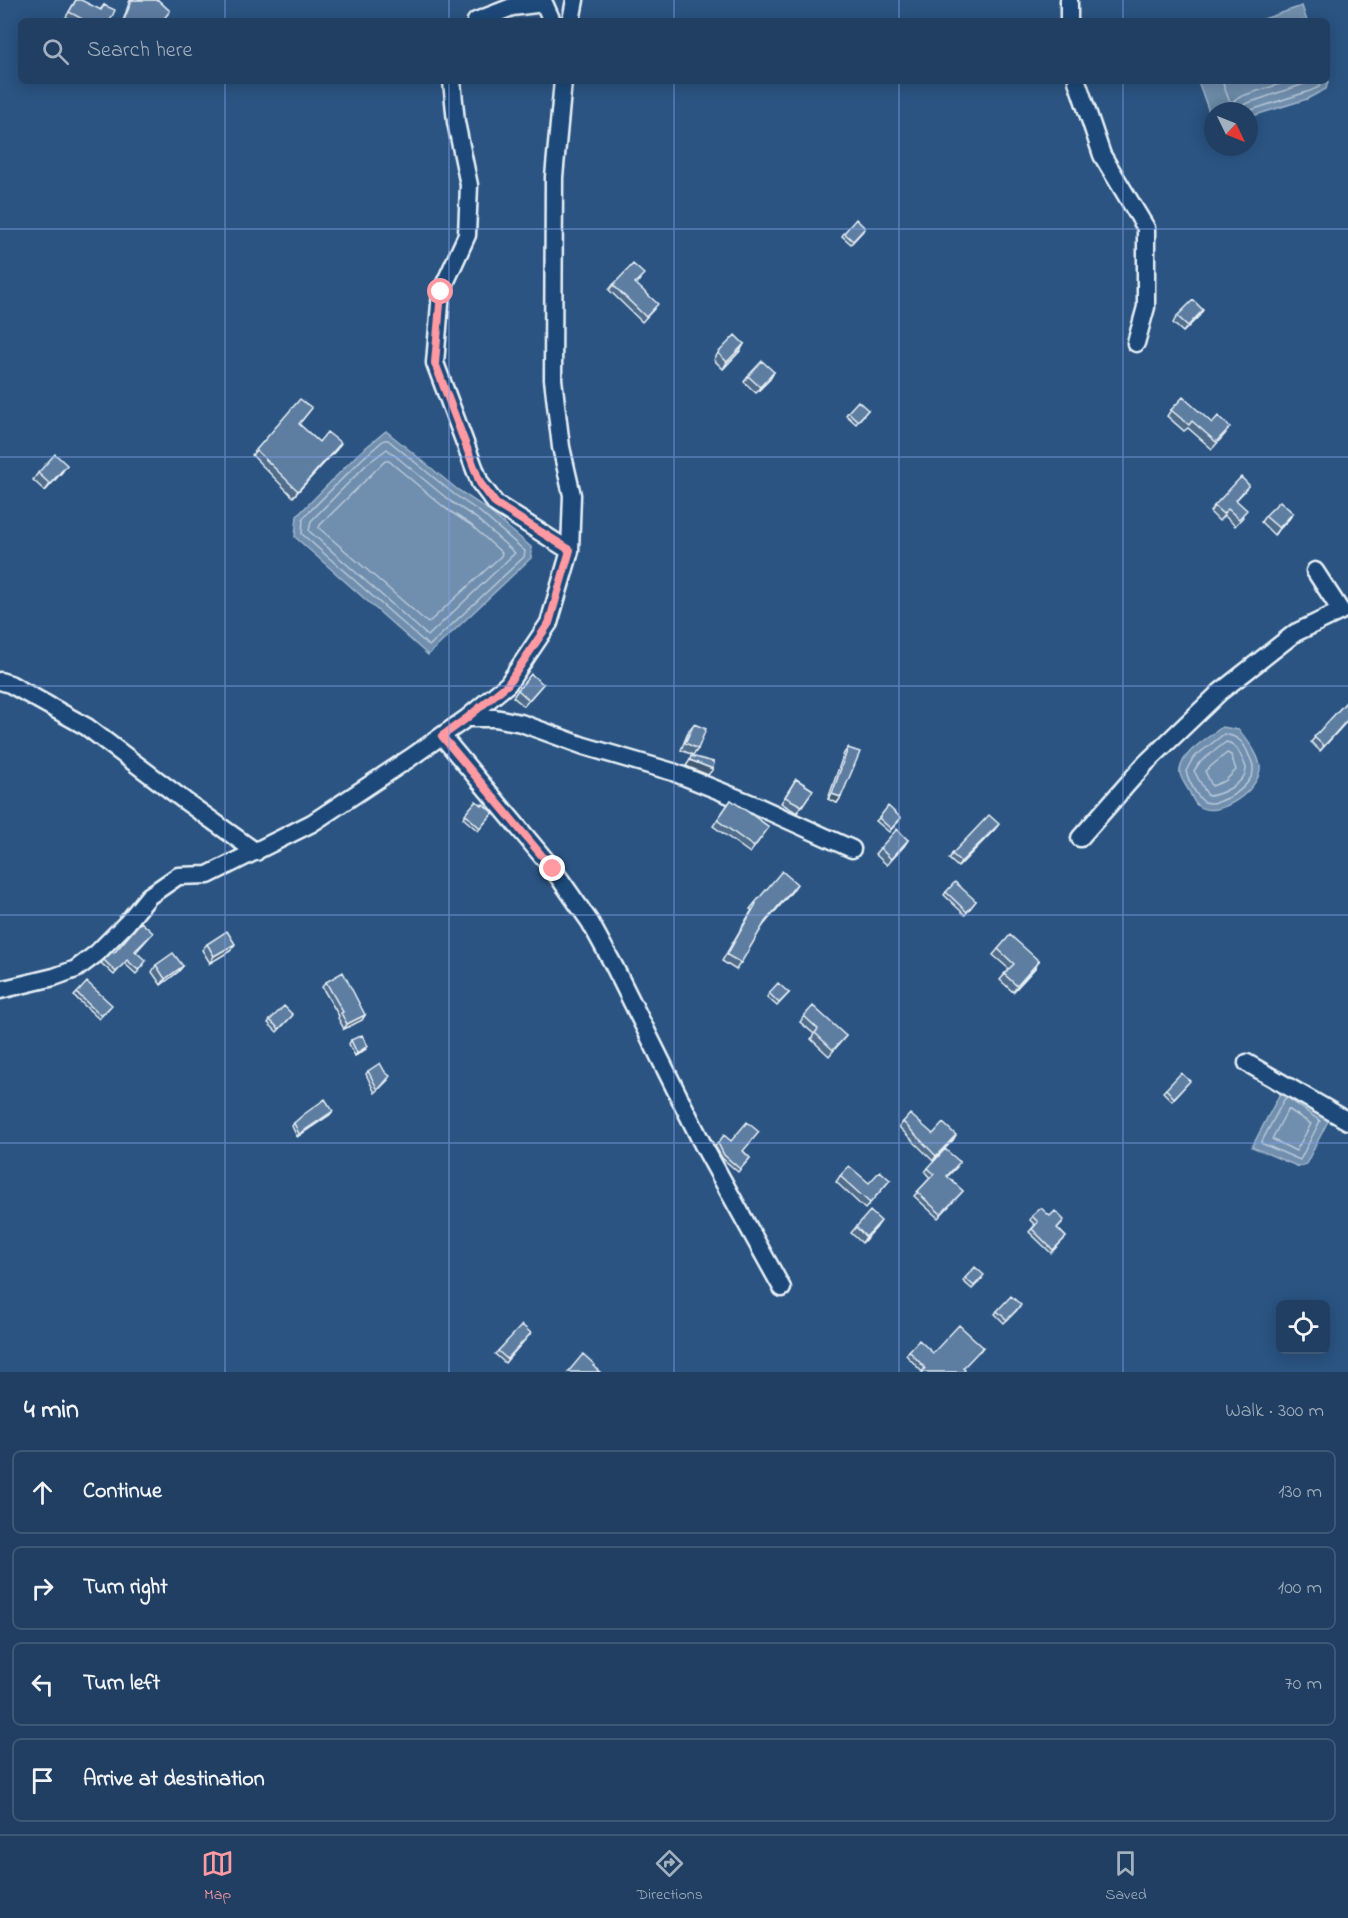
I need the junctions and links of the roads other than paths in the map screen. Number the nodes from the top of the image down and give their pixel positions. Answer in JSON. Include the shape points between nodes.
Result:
{"nodes":[{"id":1,"x":575,"y":0,"type":"edge"},
{"id":2,"x":1069,"y":0,"type":"edge"},
{"id":3,"x":544,"y":2,"type":"edge"},
{"id":4,"x":484,"y":18,"type":"edge"},
{"id":5,"x":551,"y":18,"type":"edge"},
{"id":6,"x":572,"y":18,"type":"edge"},
{"id":7,"x":1069,"y":18,"type":"edge"},
{"id":8,"x":452,"y":84,"type":"edge"},
{"id":9,"x":563,"y":84,"type":"edge"},
{"id":10,"x":1078,"y":84,"type":"edge"},
{"id":11,"x":1136,"y":343,"type":"dead end"},
{"id":12,"x":570,"y":550,"type":"junction"},
{"id":13,"x":1315,"y":571,"type":"dead end"},
{"id":14,"x":1345,"y":609,"type":"edge"},
{"id":15,"x":0,"y":681,"type":"edge"},
{"id":16,"x":467,"y":718,"type":"junction"},
{"id":17,"x":442,"y":736,"type":"junction"},
{"id":18,"x":1080,"y":837,"type":"dead end"},
{"id":19,"x":852,"y":849,"type":"dead end"},
{"id":20,"x":256,"y":852,"type":"junction"},
{"id":21,"x":0,"y":990,"type":"edge"},
{"id":22,"x":1246,"y":1063,"type":"dead end"},
{"id":23,"x":1348,"y":1120,"type":"edge"},
{"id":24,"x":782,"y":1288,"type":"dead end"}],
"edges":[{"from":1,"to":6,"type":"street"},
{"from":2,"to":7,"type":"street"},
{"from":3,"to":4,"type":"street","via":[[512,7]]},
{"from":3,"to":5,"type":"street"},
{"from":8,"to":12,"type":"street","via":[[470,185],[467,235],[441,292],[435,363],[485,490],[496,504]]},
{"from":9,"to":12,"type":"street","via":[[554,177],[553,379],[561,447],[572,495]]},
{"from":10,"to":11,"type":"street","via":[[1102,155],[1146,228],[1146,307]]},
{"from":12,"to":16,"type":"street","via":[[549,623],[508,684]]},
{"from":13,"to":14,"type":"street"},
{"from":14,"to":18,"type":"street","via":[[1295,633],[1220,692],[1146,763]]},
{"from":15,"to":20,"type":"street","via":[[87,727]]},
{"from":16,"to":17,"type":"street"},
{"from":16,"to":19,"type":"street","via":[[521,723],[673,772]]},
{"from":17,"to":20,"type":"street","via":[[312,823]]},
{"from":17,"to":24,"type":"street","via":[[553,869],[590,922],[703,1145]]},
{"from":20,"to":21,"type":"street","via":[[208,874],[178,876],[149,896],[96,954],[76,969]]},
{"from":22,"to":23,"type":"street"}]}
